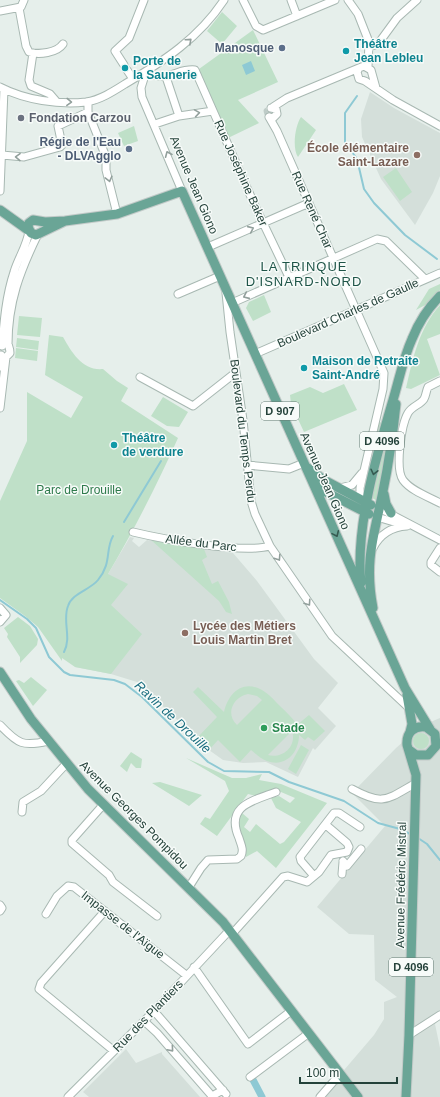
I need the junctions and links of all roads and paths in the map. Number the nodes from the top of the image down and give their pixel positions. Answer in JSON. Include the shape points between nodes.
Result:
{"nodes":[{"id":1,"x":24,"y":0,"type":"edge"},
{"id":2,"x":144,"y":0,"type":"edge"},
{"id":3,"x":243,"y":0,"type":"edge"},
{"id":4,"x":291,"y":0,"type":"edge"},
{"id":5,"x":335,"y":0,"type":"edge"},
{"id":6,"x":348,"y":0,"type":"edge"},
{"id":7,"x":417,"y":0,"type":"edge"},
{"id":8,"x":224,"y":2,"type":"edge"},
{"id":9,"x":19,"y":8,"type":"junction"},
{"id":10,"x":0,"y":11,"type":"edge"},
{"id":11,"x":297,"y":16,"type":"junction"},
{"id":12,"x":63,"y":44,"type":"dead end"},
{"id":13,"x":369,"y":47,"type":"junction"},
{"id":14,"x":31,"y":52,"type":"junction"},
{"id":15,"x":364,"y":67,"type":"junction"},
{"id":16,"x":146,"y":72,"type":"junction"},
{"id":17,"x":344,"y":75,"type":"junction"},
{"id":18,"x":372,"y":75,"type":"junction"},
{"id":19,"x":166,"y":77,"type":"junction"},
{"id":20,"x":358,"y":78,"type":"junction"},
{"id":21,"x":133,"y":79,"type":"junction"},
{"id":22,"x":365,"y":81,"type":"junction"},
{"id":23,"x":2,"y":88,"type":"edge"},
{"id":24,"x":376,"y":88,"type":"junction"},
{"id":25,"x":56,"y":101,"type":"junction"},
{"id":26,"x":88,"y":102,"type":"junction"},
{"id":27,"x":213,"y":111,"type":"junction"},
{"id":28,"x":88,"y":112,"type":"junction"},
{"id":29,"x":178,"y":116,"type":"junction"},
{"id":30,"x":155,"y":124,"type":"junction"},
{"id":31,"x":440,"y":126,"type":"edge"},
{"id":32,"x":2,"y":155,"type":"junction"},
{"id":33,"x":0,"y":191,"type":"edge"},
{"id":34,"x":182,"y":191,"type":"junction"},
{"id":35,"x":308,"y":203,"type":"junction"},
{"id":36,"x":2,"y":211,"type":"edge"},
{"id":37,"x":117,"y":214,"type":"junction"},
{"id":38,"x":31,"y":221,"type":"junction"},
{"id":39,"x":264,"y":224,"type":"junction"},
{"id":40,"x":40,"y":229,"type":"junction"},
{"id":41,"x":29,"y":231,"type":"junction"},
{"id":42,"x":208,"y":247,"type":"junction"},
{"id":43,"x":333,"y":258,"type":"junction"},
{"id":44,"x":440,"y":273,"type":"edge"},
{"id":45,"x":220,"y":276,"type":"junction"},
{"id":46,"x":289,"y":277,"type":"junction"},
{"id":47,"x":425,"y":279,"type":"junction"},
{"id":48,"x":226,"y":289,"type":"junction"},
{"id":49,"x":178,"y":294,"type":"dead end"},
{"id":50,"x":440,"y":296,"type":"edge"},
{"id":51,"x":232,"y":303,"type":"junction"},
{"id":52,"x":356,"y":311,"type":"junction"},
{"id":53,"x":2,"y":318,"type":"edge"},
{"id":54,"x":1,"y":334,"type":"edge"},
{"id":55,"x":2,"y":352,"type":"edge"},
{"id":56,"x":255,"y":354,"type":"junction"},
{"id":57,"x":0,"y":367,"type":"edge"},
{"id":58,"x":235,"y":373,"type":"junction"},
{"id":59,"x":140,"y":377,"type":"dead end"},
{"id":60,"x":398,"y":380,"type":"junction"},
{"id":61,"x":440,"y":381,"type":"edge"},
{"id":62,"x":0,"y":408,"type":"edge"},
{"id":63,"x":247,"y":465,"type":"junction"},
{"id":64,"x":305,"y":465,"type":"junction"},
{"id":65,"x":366,"y":466,"type":"junction"},
{"id":66,"x":317,"y":484,"type":"junction"},
{"id":67,"x":340,"y":488,"type":"junction"},
{"id":68,"x":383,"y":491,"type":"junction"},
{"id":69,"x":440,"y":503,"type":"edge"},
{"id":70,"x":370,"y":509,"type":"junction"},
{"id":71,"x":391,"y":513,"type":"junction"},
{"id":72,"x":406,"y":526,"type":"junction"},
{"id":73,"x":420,"y":530,"type":"junction"},
{"id":74,"x":133,"y":532,"type":"dead end"},
{"id":75,"x":440,"y":540,"type":"edge"},
{"id":76,"x":270,"y":546,"type":"junction"},
{"id":77,"x":440,"y":548,"type":"edge"},
{"id":78,"x":369,"y":561,"type":"junction"},
{"id":79,"x":440,"y":572,"type":"edge"},
{"id":80,"x":364,"y":594,"type":"junction"},
{"id":81,"x":372,"y":606,"type":"junction"},
{"id":82,"x":0,"y":608,"type":"edge"},
{"id":83,"x":0,"y":622,"type":"edge"},
{"id":84,"x":376,"y":624,"type":"junction"},
{"id":85,"x":0,"y":672,"type":"edge"},
{"id":86,"x":405,"y":688,"type":"junction"},
{"id":87,"x":410,"y":709,"type":"junction"},
{"id":88,"x":0,"y":725,"type":"edge"},
{"id":89,"x":430,"y":729,"type":"junction"},
{"id":90,"x":410,"y":732,"type":"junction"},
{"id":91,"x":438,"y":739,"type":"edge"},
{"id":92,"x":48,"y":741,"type":"junction"},
{"id":93,"x":409,"y":750,"type":"junction"},
{"id":94,"x":432,"y":755,"type":"edge"},
{"id":95,"x":66,"y":764,"type":"junction"},
{"id":96,"x":416,"y":779,"type":"junction"},
{"id":97,"x":352,"y":789,"type":"dead end"},
{"id":98,"x":276,"y":792,"type":"dead end"},
{"id":99,"x":103,"y":804,"type":"junction"},
{"id":100,"x":22,"y":812,"type":"dead end"},
{"id":101,"x":326,"y":825,"type":"junction"},
{"id":102,"x":360,"y":827,"type":"dead end"},
{"id":103,"x":362,"y":849,"type":"dead end"},
{"id":104,"x":344,"y":857,"type":"junction"},
{"id":105,"x":342,"y":874,"type":"dead end"},
{"id":106,"x":314,"y":876,"type":"junction"},
{"id":107,"x":190,"y":887,"type":"junction"},
{"id":108,"x":0,"y":905,"type":"edge"},
{"id":109,"x":0,"y":911,"type":"edge"},
{"id":110,"x":105,"y":911,"type":"junction"},
{"id":111,"x":46,"y":914,"type":"dead end"},
{"id":112,"x":157,"y":916,"type":"dead end"},
{"id":113,"x":229,"y":933,"type":"junction"},
{"id":114,"x":194,"y":967,"type":"junction"},
{"id":115,"x":186,"y":975,"type":"junction"},
{"id":116,"x":154,"y":1011,"type":"junction"},
{"id":117,"x":290,"y":1012,"type":"junction"},
{"id":118,"x":440,"y":1015,"type":"edge"},
{"id":119,"x":144,"y":1021,"type":"junction"},
{"id":120,"x":409,"y":1035,"type":"junction"},
{"id":121,"x":305,"y":1036,"type":"junction"},
{"id":122,"x":114,"y":1051,"type":"junction"},
{"id":123,"x":250,"y":1077,"type":"dead end"},
{"id":124,"x":340,"y":1078,"type":"junction"},
{"id":125,"x":407,"y":1095,"type":"edge"},
{"id":126,"x":68,"y":1097,"type":"edge"},
{"id":127,"x":320,"y":1097,"type":"edge"},
{"id":128,"x":353,"y":1097,"type":"edge"},
{"id":129,"x":358,"y":1097,"type":"edge"}],
"edges":[{"from":1,"to":9,"type":"street"},
{"from":2,"to":21,"type":"street","via":[[129,38],[115,51]]},
{"from":3,"to":11,"type":"street","via":[[260,29],[269,29]]},
{"from":4,"to":11,"type":"street"},
{"from":5,"to":11,"type":"street"},
{"from":6,"to":13,"type":"street","via":[[359,18]]},
{"from":7,"to":13,"type":"street","via":[[397,18],[378,44]]},
{"from":16,"to":8,"type":"street","one_way":true,"via":[[186,44]]},
{"from":9,"to":10,"type":"street"},
{"from":9,"to":14,"type":"street","via":[[26,46]]},
{"from":12,"to":14,"type":"street","via":[[56,50]]},
{"from":13,"to":15,"type":"street"},
{"from":14,"to":25,"type":"street","via":[[31,86],[50,94]]},
{"from":15,"to":17,"type":"street"},
{"from":15,"to":18,"type":"street","via":[[371,70]]},
{"from":15,"to":20,"type":"street","via":[[357,72]]},
{"from":16,"to":19,"type":"street"},
{"from":16,"to":21,"type":"street"},
{"from":16,"to":30,"type":"street","name":"Avenue Jean Giono","via":[[142,98]]},
{"from":17,"to":20,"type":"street"},
{"from":17,"to":35,"type":"street","name":"Rue René Char","via":[[283,101],[273,108],[277,114],[272,117],[277,131]]},
{"from":18,"to":22,"type":"street"},
{"from":18,"to":24,"type":"street"},
{"from":19,"to":27,"type":"street","name":"Rue Joséphine Baker","via":[[195,69]]},
{"from":19,"to":29,"type":"street"},
{"from":20,"to":22,"type":"street"},
{"from":21,"to":26,"type":"street"},
{"from":22,"to":24,"type":"street"},
{"from":23,"to":25,"type":"street","via":[[31,98]]},
{"from":23,"to":32,"type":"street"},
{"from":24,"to":31,"type":"street","via":[[412,112]]},
{"from":25,"to":26,"type":"street","one_way":true},
{"from":26,"to":28,"type":"street"},
{"from":29,"to":27,"type":"street","one_way":true},
{"from":27,"to":39,"type":"street","name":"Rue Joséphine Baker"},
{"from":28,"to":32,"type":"street","one_way":true,"via":[[58,126],[61,146],[24,157]]},
{"from":28,"to":37,"type":"street","one_way":true,"via":[[106,157],[106,170]]},
{"from":29,"to":30,"type":"street"},
{"from":34,"to":30,"type":"street","name":"Avenue Jean Giono","one_way":true},
{"from":32,"to":33,"type":"street"},
{"from":34,"to":37,"type":"main road"},
{"from":34,"to":42,"type":"main road","name":"Avenue Jean Giono","number":"D 907"},
{"from":35,"to":39,"type":"street"},
{"from":35,"to":43,"type":"street","name":"Rue René Char"},
{"from":36,"to":38,"type":"main road"},
{"from":36,"to":41,"type":"main road"},
{"from":37,"to":40,"type":"main road","via":[[65,221]]},
{"from":38,"to":40,"type":"main road","via":[[36,220]]},
{"from":38,"to":41,"type":"main road","via":[[28,225]]},
{"from":42,"to":39,"type":"street","one_way":true},
{"from":39,"to":46,"type":"street","name":"Rue Joséphine Baker"},
{"from":40,"to":41,"type":"main road","via":[[34,235]]},
{"from":40,"to":55,"type":"street","via":[[18,279]]},
{"from":41,"to":53,"type":"street","via":[[11,282]]},
{"from":42,"to":45,"type":"main road","name":"Avenue Jean Giono","number":"D 907"},
{"from":43,"to":46,"type":"street"},
{"from":43,"to":47,"type":"street","via":[[375,239],[382,239]]},
{"from":43,"to":52,"type":"street","name":"Rue René Char"},
{"from":44,"to":47,"type":"street","name":"Boulevard Charles de Gaulle"},
{"from":45,"to":48,"type":"main road","name":"Avenue Jean Giono","number":"D 907"},
{"from":45,"to":49,"type":"street"},
{"from":46,"to":51,"type":"street","one_way":true},
{"from":47,"to":52,"type":"street","name":"Boulevard Charles de Gaulle"},
{"from":48,"to":51,"type":"main road","name":"Avenue Jean Giono","number":"D 907"},
{"from":48,"to":58,"type":"street","name":"Boulevard du Temps Perdu"},
{"from":50,"to":60,"type":"main road","number":"D 4096","via":[[412,338]]},
{"from":51,"to":56,"type":"main road","name":"Avenue Jean Giono","number":"D 907"},
{"from":52,"to":56,"type":"street","name":"Boulevard Charles de Gaulle"},
{"from":52,"to":65,"type":"street","name":"Rue René Char","via":[[384,373],[384,385]]},
{"from":53,"to":54,"type":"street"},
{"from":54,"to":55,"type":"street"},
{"from":55,"to":57,"type":"street"},
{"from":55,"to":62,"type":"street"},
{"from":56,"to":64,"type":"main road","name":"Avenue Jean Giono","number":"D 907"},
{"from":58,"to":59,"type":"street","via":[[193,406]]},
{"from":58,"to":63,"type":"street","name":"Boulevard du Temps Perdu"},
{"from":60,"to":68,"type":"main road","number":"D 4096","via":[[393,434]]},
{"from":60,"to":70,"type":"main road","number":"D 4096","one_way":true,"via":[[386,422]]},
{"from":61,"to":69,"type":"street","via":[[428,387],[424,399],[408,413],[402,436],[399,467],[406,484]]},
{"from":63,"to":64,"type":"street","via":[[289,469]]},
{"from":63,"to":76,"type":"street","name":"Boulevard du Temps Perdu","via":[[252,506]]},
{"from":64,"to":66,"type":"main road"},
{"from":65,"to":67,"type":"street","via":[[355,483]]},
{"from":65,"to":70,"type":"street","name":"Rue René Char"},
{"from":66,"to":67,"type":"main road"},
{"from":66,"to":70,"type":"main road"},
{"from":66,"to":80,"type":"main road","name":"Avenue Jean Giono","one_way":true},
{"from":67,"to":70,"type":"main road"},
{"from":68,"to":70,"type":"main road","number":"D 4096"},
{"from":68,"to":71,"type":"main road"},
{"from":70,"to":71,"type":"street"},
{"from":70,"to":72,"type":"street"},
{"from":70,"to":78,"type":"main road","number":"D 4096"},
{"from":70,"to":80,"type":"main road","number":"D 4096","via":[[360,546],[359,568]]},
{"from":70,"to":81,"type":"main road","via":[[364,563]]},
{"from":71,"to":73,"type":"street"},
{"from":72,"to":73,"type":"street"},
{"from":72,"to":78,"type":"street","via":[[393,528],[383,534],[374,546]]},
{"from":73,"to":75,"type":"street"},
{"from":74,"to":76,"type":"street","name":"Allée du Parc","via":[[208,545],[243,548]]},
{"from":76,"to":87,"type":"street","name":"Boulevard du Temps Perdu","one_way":true,"via":[[334,640]]},
{"from":77,"to":79,"type":"street","via":[[431,562],[431,565]]},
{"from":78,"to":81,"type":"main road","number":"D 4096"},
{"from":80,"to":84,"type":"main road","name":"Avenue Jean Giono","number":"D 4096"},
{"from":81,"to":84,"type":"main road","number":"D 4096"},
{"from":82,"to":83,"type":"street","via":[[6,615]]},
{"from":84,"to":86,"type":"main road","name":"Avenue Jean Giono","number":"D 4096"},
{"from":85,"to":92,"type":"main road","name":"Avenue Georges Pompidou"},
{"from":86,"to":87,"type":"main road","name":"Avenue Jean Giono","number":"D 4096"},
{"from":86,"to":89,"type":"main road","name":"Avenue Jean Giono","number":"D 4096"},
{"from":87,"to":90,"type":"main road","name":"Avenue Jean Giono","number":"D 4096"},
{"from":88,"to":92,"type":"street","via":[[22,744]]},
{"from":89,"to":90,"type":"main road","via":[[421,726]]},
{"from":89,"to":91,"type":"main road"},
{"from":90,"to":93,"type":"main road","via":[[407,741]]},
{"from":91,"to":94,"type":"main road"},
{"from":92,"to":95,"type":"main road","name":"Avenue Georges Pompidou"},
{"from":93,"to":94,"type":"main road","via":[[416,755]]},
{"from":93,"to":96,"type":"main road","name":"Avenue Frédéric Mistral","number":"D 4096"},
{"from":94,"to":96,"type":"main road","name":"Avenue Frédéric Mistral","number":"D 4096"},
{"from":95,"to":99,"type":"main road","name":"Avenue Georges Pompidou"},
{"from":95,"to":100,"type":"street","via":[[41,791],[23,802]]},
{"from":96,"to":97,"type":"street","via":[[381,800],[369,798]]},
{"from":96,"to":120,"type":"main road","name":"Avenue Frédéric Mistral","number":"D 4096"},
{"from":98,"to":107,"type":"street","via":[[245,804],[238,810],[234,825],[242,845],[241,856],[237,859],[208,860],[200,868]]},
{"from":99,"to":107,"type":"main road","name":"Avenue Georges Pompidou"},
{"from":99,"to":112,"type":"street","via":[[72,843],[109,875],[113,882]]},
{"from":101,"to":102,"type":"street","via":[[336,812]]},
{"from":101,"to":104,"type":"street","via":[[348,844],[348,851]]},
{"from":101,"to":106,"type":"street","via":[[300,858]]},
{"from":103,"to":104,"type":"street","via":[[347,866]]},
{"from":104,"to":105,"type":"street"},
{"from":104,"to":106,"type":"street","via":[[331,855]]},
{"from":106,"to":113,"type":"street","name":"Rue des Plantiers","via":[[305,882],[288,876],[283,877]]},
{"from":107,"to":113,"type":"main road","name":"Avenue Georges Pompidou"},
{"from":108,"to":109,"type":"street"},
{"from":110,"to":111,"type":"street","name":"Impasse de l'Aïgue","via":[[70,886],[57,896]]},
{"from":110,"to":115,"type":"street","name":"Impasse de l'Aïgue"},
{"from":110,"to":122,"type":"street","via":[[43,981],[39,990]]},
{"from":113,"to":114,"type":"street","name":"Rue des Plantiers"},
{"from":113,"to":117,"type":"main road","name":"Avenue Georges Pompidou"},
{"from":113,"to":117,"type":"main road","name":"Avenue Georges Pompidou"},
{"from":114,"to":115,"type":"street","name":"Rue des Plantiers"},
{"from":114,"to":117,"type":"street","via":[[246,1043]]},
{"from":115,"to":116,"type":"street","name":"Rue des Plantiers"},
{"from":116,"to":119,"type":"street","name":"Rue des Plantiers"},
{"from":119,"to":116,"type":"street","one_way":true,"via":[[212,1096],[225,1092]]},
{"from":117,"to":121,"type":"main road","name":"Avenue Georges Pompidou"},
{"from":117,"to":124,"type":"main road","name":"Avenue Georges Pompidou"},
{"from":118,"to":120,"type":"street"},
{"from":119,"to":122,"type":"street","name":"Rue des Plantiers"},
{"from":120,"to":125,"type":"main road","name":"Avenue Frédéric Mistral","number":"D 4096"},
{"from":121,"to":123,"type":"street"},
{"from":121,"to":124,"type":"main road","name":"Avenue Georges Pompidou"},
{"from":122,"to":126,"type":"street","name":"Rue des Plantiers"},
{"from":124,"to":127,"type":"street"},
{"from":124,"to":128,"type":"main road","name":"Avenue Georges Pompidou"},
{"from":124,"to":129,"type":"main road","name":"Avenue Georges Pompidou"}]}
